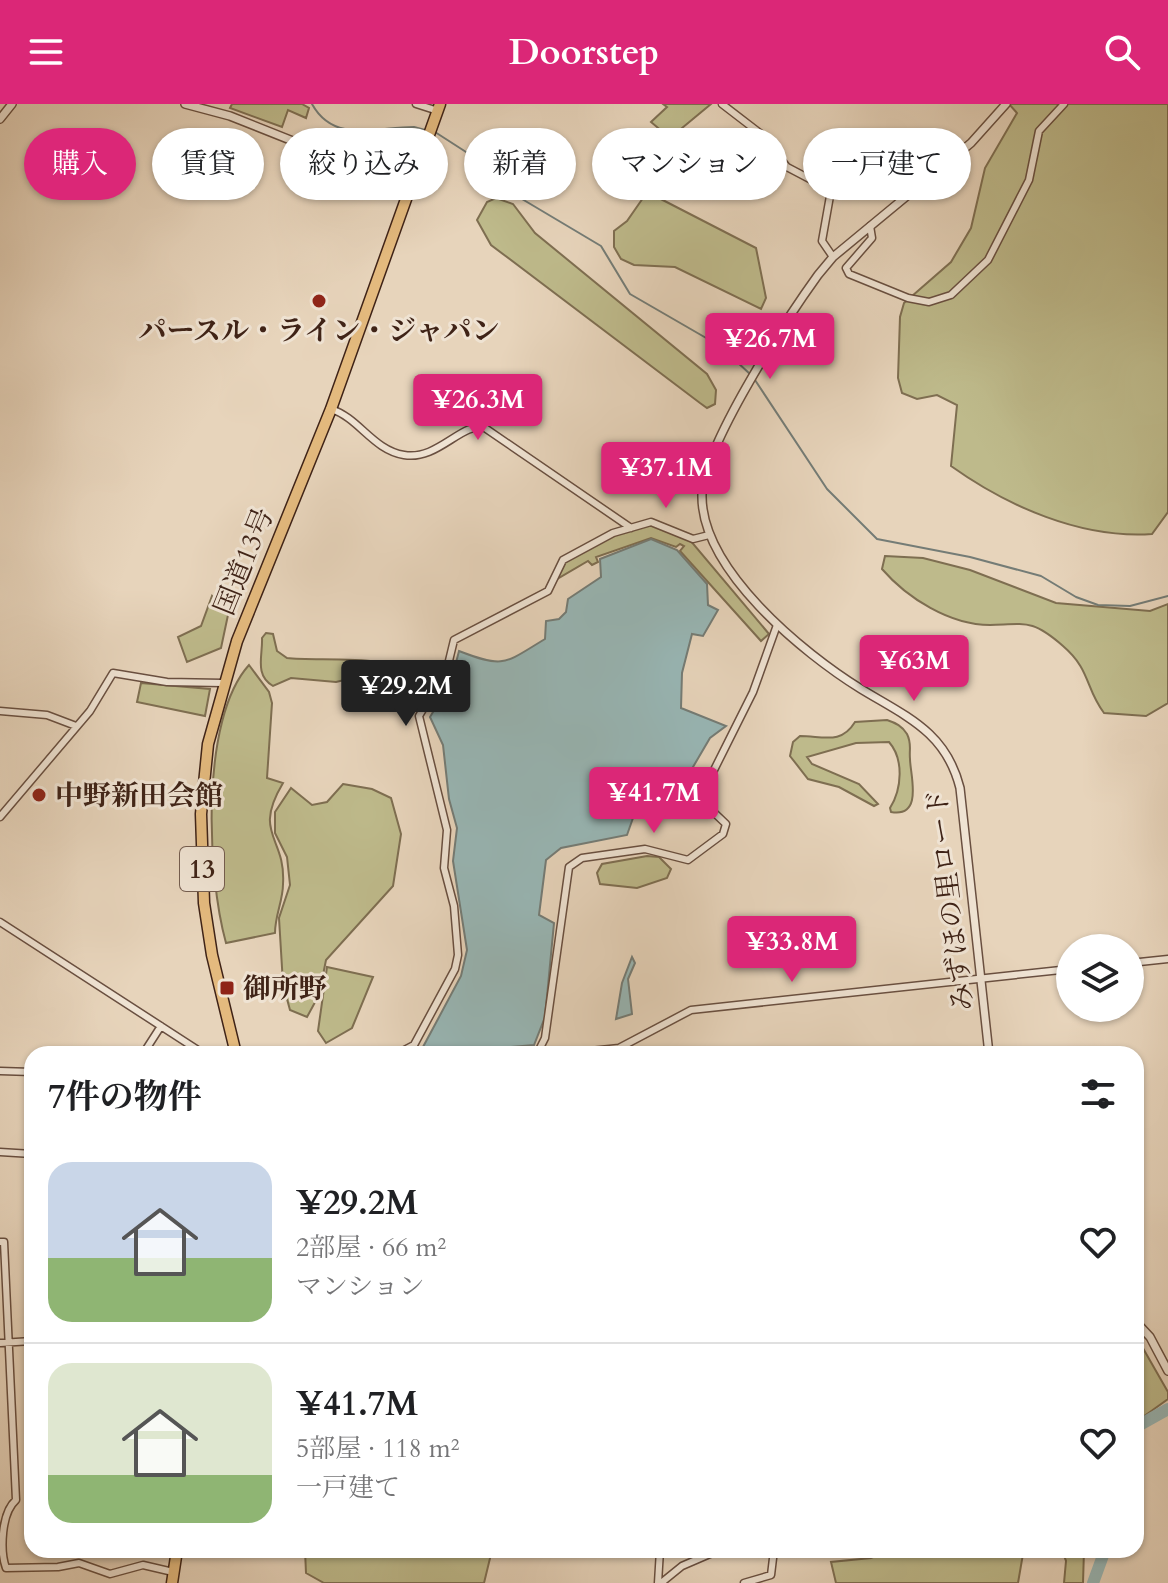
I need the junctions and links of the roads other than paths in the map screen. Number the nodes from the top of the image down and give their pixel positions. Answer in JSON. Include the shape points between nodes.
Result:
{"nodes":[{"id":1,"x":12,"y":104,"type":"edge"},
{"id":2,"x":185,"y":104,"type":"edge"},
{"id":3,"x":416,"y":104,"type":"edge"},
{"id":4,"x":722,"y":104,"type":"edge"},
{"id":5,"x":1006,"y":104,"type":"edge"},
{"id":6,"x":1064,"y":104,"type":"edge"},
{"id":7,"x":438,"y":112,"type":"edge"},
{"id":8,"x":0,"y":119,"type":"edge"},
{"id":9,"x":280,"y":136,"type":"edge"},
{"id":10,"x":407,"y":200,"type":"edge"},
{"id":11,"x":870,"y":226,"type":"junction"},
{"id":12,"x":833,"y":257,"type":"junction"},
{"id":13,"x":331,"y":409,"type":"junction"},
{"id":14,"x":631,"y":528,"type":"junction"},
{"id":15,"x":709,"y":535,"type":"junction"},
{"id":16,"x":777,"y":625,"type":"junction"},
{"id":17,"x":223,"y":683,"type":"junction"},
{"id":18,"x":0,"y":711,"type":"edge"},
{"id":19,"x":76,"y":726,"type":"junction"},
{"id":20,"x":0,"y":817,"type":"edge"},
{"id":21,"x":0,"y":922,"type":"edge"},
{"id":22,"x":1168,"y":959,"type":"edge"},
{"id":23,"x":1144,"y":962,"type":"edge"},
{"id":24,"x":1056,"y":971,"type":"edge"},
{"id":25,"x":981,"y":979,"type":"junction"},
{"id":26,"x":161,"y":1026,"type":"junction"},
{"id":27,"x":148,"y":1046,"type":"edge"},
{"id":28,"x":192,"y":1046,"type":"edge"},
{"id":29,"x":234,"y":1046,"type":"edge"},
{"id":30,"x":412,"y":1046,"type":"edge"},
{"id":31,"x":541,"y":1046,"type":"edge"},
{"id":32,"x":628,"y":1046,"type":"edge"},
{"id":33,"x":988,"y":1046,"type":"edge"},
{"id":34,"x":0,"y":1071,"type":"edge"},
{"id":35,"x":24,"y":1072,"type":"edge"},
{"id":36,"x":0,"y":1152,"type":"edge"},
{"id":37,"x":24,"y":1154,"type":"edge"},
{"id":38,"x":0,"y":1242,"type":"edge"},
{"id":39,"x":1144,"y":1331,"type":"edge"},
{"id":40,"x":24,"y":1342,"type":"edge"},
{"id":41,"x":4,"y":1343,"type":"edge"},
{"id":42,"x":1168,"y":1371,"type":"edge"},
{"id":43,"x":660,"y":1558,"type":"edge"},
{"id":44,"x":700,"y":1558,"type":"edge"},
{"id":45,"x":773,"y":1558,"type":"edge"},
{"id":46,"x":172,"y":1577,"type":"edge"},
{"id":47,"x":659,"y":1583,"type":"edge"},
{"id":48,"x":744,"y":1583,"type":"edge"}],
"edges":[{"from":1,"to":8,"type":"street"},
{"from":2,"to":9,"type":"street"},
{"from":3,"to":7,"type":"street"},
{"from":4,"to":12,"type":"street","via":[[761,134],[787,167],[825,187],[830,196],[822,241]]},
{"from":5,"to":11,"type":"street","name":"みずほの里ロード","via":[[971,143]]},
{"from":6,"to":11,"type":"street","via":[[1039,131],[1029,180],[988,260],[951,295],[929,302],[908,298],[849,274],[850,261],[872,238]]},
{"from":10,"to":13,"type":"highway","name":"国道13号","number":"13"},
{"from":11,"to":12,"type":"street","name":"みずほの里ロード"},
{"from":12,"to":15,"type":"street","name":"みずほの里ロード","via":[[804,294],[731,416],[704,476]]},
{"from":13,"to":14,"type":"street","via":[[383,448],[406,455],[433,453],[472,428],[485,428]]},
{"from":13,"to":17,"type":"highway","name":"国道13号","number":"13"},
{"from":14,"to":15,"type":"street","via":[[658,522],[693,539]]},
{"from":14,"to":30,"type":"street","via":[[563,560],[548,591],[457,635],[447,669],[421,710],[447,830],[444,868],[458,955]]},
{"from":15,"to":16,"type":"street","name":"みずほの里ロード"},
{"from":16,"to":25,"type":"street","name":"みずほの里ロード","via":[[823,666],[929,732],[945,748],[960,788]]},
{"from":16,"to":31,"type":"street","via":[[753,692],[703,792],[704,803],[726,824],[723,834],[688,860],[645,849],[582,858],[569,867]]},
{"from":17,"to":19,"type":"street","via":[[167,682],[116,672]]},
{"from":17,"to":29,"type":"highway","name":"国道13号","number":"13","via":[[203,774],[201,857],[207,931]]},
{"from":18,"to":19,"type":"street","via":[[47,715]]},
{"from":19,"to":20,"type":"street"},
{"from":21,"to":26,"type":"street"},
{"from":22,"to":23,"type":"street"},
{"from":24,"to":25,"type":"street"},
{"from":25,"to":32,"type":"street","via":[[691,1010]]},
{"from":25,"to":33,"type":"street","name":"みずほの里ロード"},
{"from":26,"to":27,"type":"street"},
{"from":26,"to":28,"type":"street"},
{"from":34,"to":35,"type":"street"},
{"from":36,"to":37,"type":"street"},
{"from":38,"to":41,"type":"street"},
{"from":39,"to":42,"type":"street"},
{"from":40,"to":41,"type":"street"},
{"from":41,"to":46,"type":"street","via":[[16,1500],[1,1532],[2,1563],[16,1568],[79,1563],[110,1574],[143,1565]]},
{"from":43,"to":47,"type":"street"},
{"from":44,"to":47,"type":"street"},
{"from":45,"to":48,"type":"street","via":[[771,1575]]}]}
